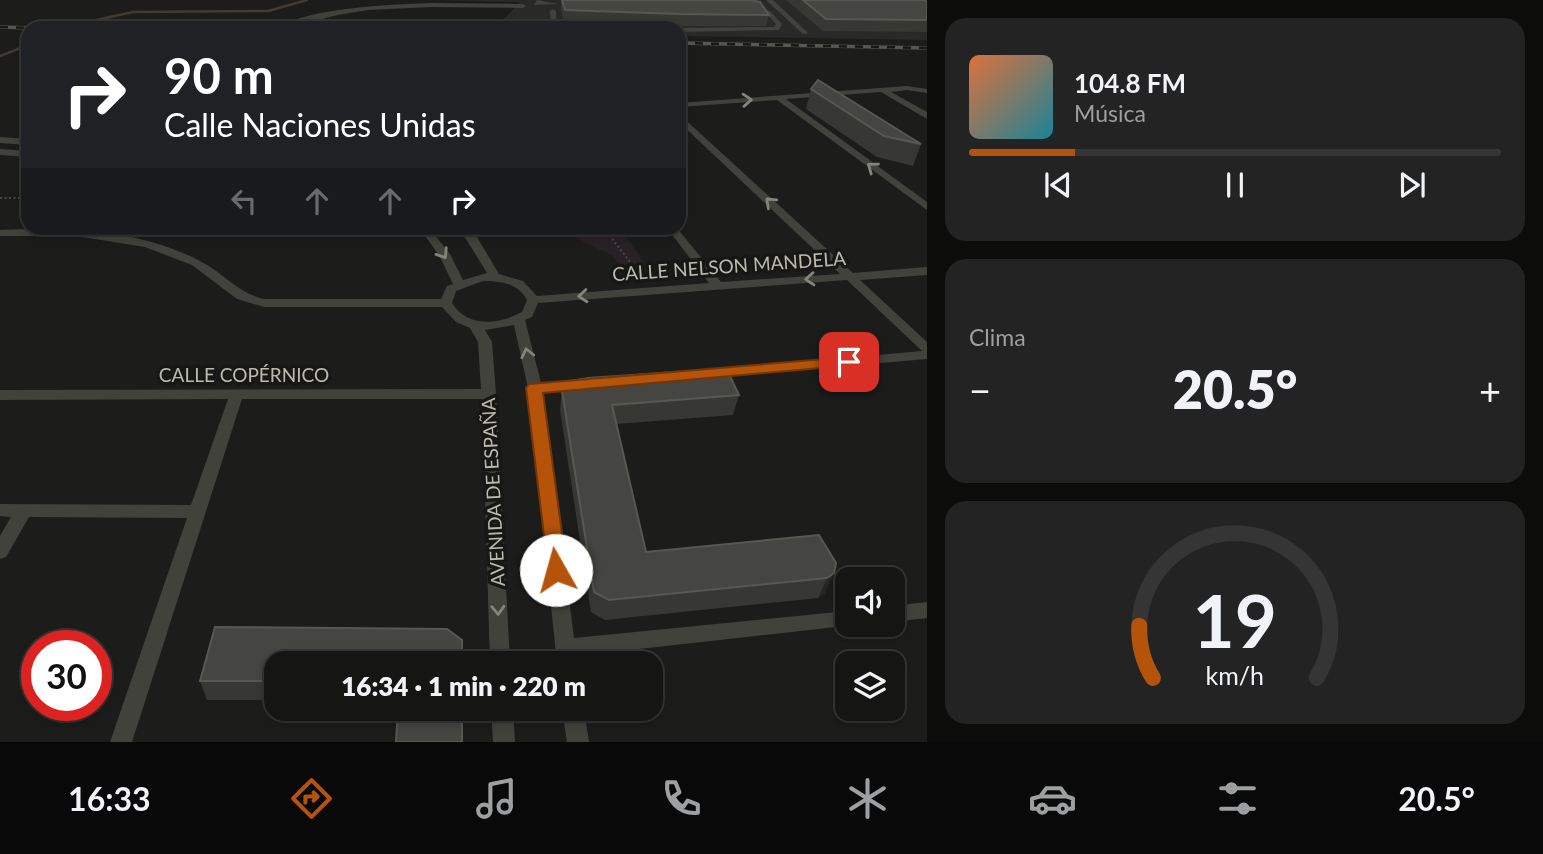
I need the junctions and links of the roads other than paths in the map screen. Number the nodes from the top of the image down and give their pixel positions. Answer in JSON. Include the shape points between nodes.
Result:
{"nodes":[{"id":1,"x":759,"y":0,"type":"edge"},
{"id":2,"x":769,"y":0,"type":"edge"},
{"id":3,"x":548,"y":4,"type":"edge"},
{"id":4,"x":735,"y":6,"type":"edge"},
{"id":5,"x":749,"y":7,"type":"junction"},
{"id":6,"x":297,"y":21,"type":"edge"},
{"id":7,"x":686,"y":30,"type":"edge"},
{"id":8,"x":805,"y":33,"type":"dead end"},
{"id":9,"x":883,"y":90,"type":"junction"},
{"id":10,"x":927,"y":91,"type":"edge"},
{"id":11,"x":779,"y":97,"type":"junction"},
{"id":12,"x":686,"y":104,"type":"edge"},
{"id":13,"x":927,"y":116,"type":"edge"},
{"id":14,"x":686,"y":124,"type":"edge"},
{"id":15,"x":0,"y":140,"type":"edge"},
{"id":16,"x":21,"y":142,"type":"edge"},
{"id":17,"x":0,"y":152,"type":"edge"},
{"id":18,"x":21,"y":154,"type":"edge"},
{"id":19,"x":927,"y":207,"type":"edge"},
{"id":20,"x":0,"y":233,"type":"edge"},
{"id":21,"x":21,"y":233,"type":"edge"},
{"id":22,"x":100,"y":235,"type":"edge"},
{"id":23,"x":429,"y":235,"type":"edge"},
{"id":24,"x":469,"y":235,"type":"edge"},
{"id":25,"x":678,"y":235,"type":"edge"},
{"id":26,"x":927,"y":271,"type":"edge"},
{"id":27,"x":849,"y":276,"type":"junction"},
{"id":28,"x":495,"y":277,"type":"junction"},
{"id":29,"x":459,"y":283,"type":"junction"},
{"id":30,"x":718,"y":285,"type":"junction"},
{"id":31,"x":533,"y":300,"type":"junction"},
{"id":32,"x":446,"y":303,"type":"junction"},
{"id":33,"x":519,"y":320,"type":"junction"},
{"id":34,"x":475,"y":324,"type":"junction"},
{"id":35,"x":927,"y":349,"type":"edge"},
{"id":36,"x":927,"y":355,"type":"edge"},
{"id":37,"x":697,"y":374,"type":"edge"},
{"id":38,"x":602,"y":383,"type":"edge"},
{"id":39,"x":535,"y":388,"type":"junction"},
{"id":40,"x":237,"y":394,"type":"junction"},
{"id":41,"x":489,"y":394,"type":"junction"},
{"id":42,"x":0,"y":395,"type":"edge"},
{"id":43,"x":0,"y":510,"type":"edge"},
{"id":44,"x":24,"y":510,"type":"junction"},
{"id":45,"x":197,"y":512,"type":"junction"},
{"id":46,"x":0,"y":552,"type":"edge"},
{"id":47,"x":927,"y":610,"type":"edge"},
{"id":48,"x":905,"y":613,"type":"edge"},
{"id":49,"x":835,"y":621,"type":"edge"},
{"id":50,"x":500,"y":651,"type":"edge"},
{"id":51,"x":565,"y":651,"type":"edge"},
{"id":52,"x":604,"y":651,"type":"edge"},
{"id":53,"x":503,"y":721,"type":"edge"},
{"id":54,"x":575,"y":721,"type":"edge"},
{"id":55,"x":121,"y":742,"type":"edge"},
{"id":56,"x":504,"y":742,"type":"edge"},
{"id":57,"x":578,"y":742,"type":"edge"}],
"edges":[{"from":1,"to":5,"type":"street","via":[[763,4]]},
{"from":2,"to":8,"type":"street"},
{"from":3,"to":6,"type":"street","via":[[361,5]]},
{"from":4,"to":5,"type":"street"},
{"from":5,"to":7,"type":"street","via":[[768,12],[779,23],[777,29]]},
{"from":9,"to":10,"type":"street"},
{"from":9,"to":11,"type":"street"},
{"from":9,"to":13,"type":"street"},
{"from":12,"to":11,"type":"street","one_way":true},
{"from":19,"to":11,"type":"street","one_way":true},
{"from":27,"to":14,"type":"street","one_way":true},
{"from":15,"to":16,"type":"street"},
{"from":17,"to":18,"type":"street"},
{"from":20,"to":21,"type":"street"},
{"from":22,"to":32,"type":"street","via":[[167,249],[200,266],[243,299],[264,303]]},
{"from":23,"to":29,"type":"street","one_way":true},
{"from":24,"to":28,"type":"street"},
{"from":25,"to":30,"type":"street"},
{"from":26,"to":27,"type":"street","name":"CALLE NELSON MANDELA"},
{"from":27,"to":30,"type":"street","name":"CALLE NELSON MANDELA","one_way":true},
{"from":27,"to":35,"type":"street"},
{"from":28,"to":29,"type":"street"},
{"from":28,"to":31,"type":"street","via":[[525,287]]},
{"from":29,"to":32,"type":"street"},
{"from":30,"to":31,"type":"street","name":"CALLE NELSON MANDELA","one_way":true},
{"from":31,"to":33,"type":"street"},
{"from":32,"to":34,"type":"street","via":[[455,316]]},
{"from":33,"to":34,"type":"street","via":[[506,325]]},
{"from":39,"to":33,"type":"street","one_way":true},
{"from":34,"to":41,"type":"street","name":"AVENIDA DE ESPAÑA","via":[[485,342]]},
{"from":36,"to":37,"type":"street"},
{"from":38,"to":39,"type":"street"},
{"from":39,"to":51,"type":"street"},
{"from":40,"to":41,"type":"street","name":"CALLE COPÉRNICO"},
{"from":40,"to":42,"type":"street","name":"CALLE COPÉRNICO"},
{"from":40,"to":45,"type":"street"},
{"from":41,"to":50,"type":"street","name":"AVENIDA DE ESPAÑA","one_way":true},
{"from":43,"to":44,"type":"street"},
{"from":44,"to":45,"type":"street"},
{"from":44,"to":46,"type":"street"},
{"from":45,"to":55,"type":"street"},
{"from":47,"to":48,"type":"street"},
{"from":49,"to":52,"type":"street"},
{"from":53,"to":56,"type":"street"},
{"from":54,"to":57,"type":"street"}]}
